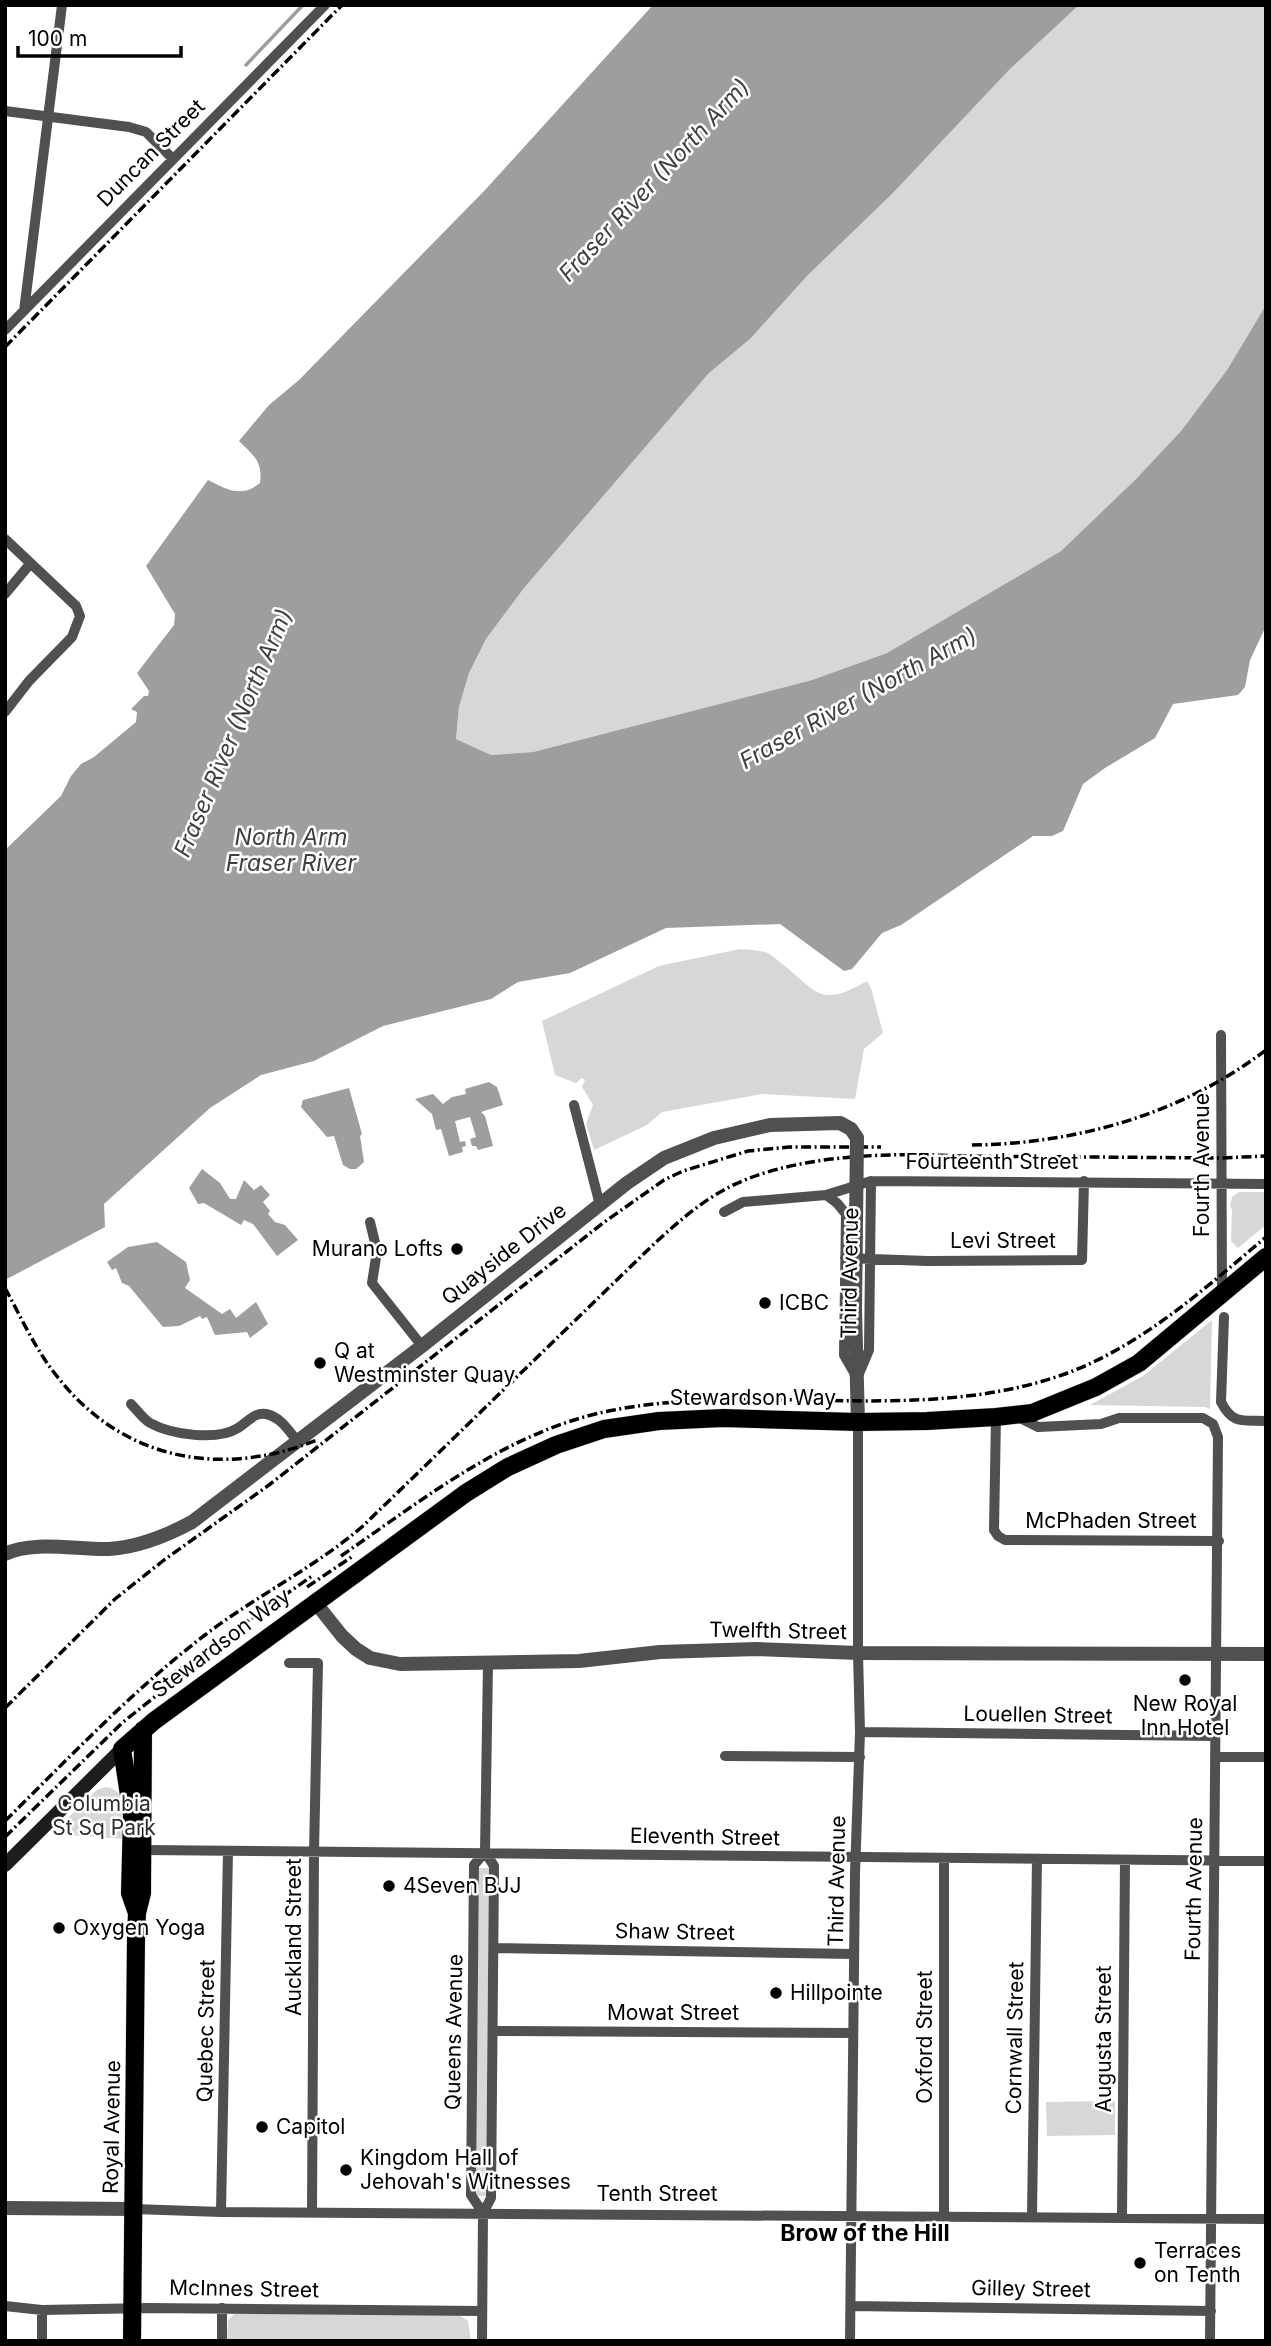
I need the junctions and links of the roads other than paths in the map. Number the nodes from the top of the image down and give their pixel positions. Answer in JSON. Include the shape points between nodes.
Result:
{"nodes":[{"id":1,"x":62,"y":5,"type":"edge"},
{"id":2,"x":325,"y":5,"type":"edge"},
{"id":3,"x":5,"y":111,"type":"edge"},
{"id":4,"x":47,"y":116,"type":"junction"},
{"id":5,"x":172,"y":158,"type":"junction"},
{"id":6,"x":24,"y":311,"type":"junction"},
{"id":7,"x":5,"y":330,"type":"edge"},
{"id":8,"x":5,"y":539,"type":"edge"},
{"id":9,"x":30,"y":564,"type":"junction"},
{"id":10,"x":5,"y":594,"type":"edge"},
{"id":11,"x":5,"y":712,"type":"edge"},
{"id":12,"x":1221,"y":1035,"type":"dead end"},
{"id":13,"x":574,"y":1105,"type":"dead end"},
{"id":14,"x":871,"y":1181,"type":"junction"},
{"id":15,"x":1084,"y":1181,"type":"junction"},
{"id":16,"x":1223,"y":1184,"type":"junction"},
{"id":17,"x":1266,"y":1184,"type":"edge"},
{"id":18,"x":825,"y":1195,"type":"junction"},
{"id":19,"x":600,"y":1205,"type":"junction"},
{"id":20,"x":724,"y":1212,"type":"dead end"},
{"id":21,"x":370,"y":1222,"type":"dead end"},
{"id":22,"x":1266,"y":1257,"type":"edge"},
{"id":23,"x":845,"y":1258,"type":"junction"},
{"id":24,"x":869,"y":1259,"type":"junction"},
{"id":25,"x":1222,"y":1294,"type":"junction"},
{"id":26,"x":1224,"y":1317,"type":"dead end"},
{"id":27,"x":422,"y":1346,"type":"junction"},
{"id":28,"x":857,"y":1378,"type":"junction"},
{"id":29,"x":131,"y":1404,"type":"dead end"},
{"id":30,"x":1016,"y":1416,"type":"junction"},
{"id":31,"x":996,"y":1417,"type":"junction"},
{"id":32,"x":1266,"y":1421,"type":"edge"},
{"id":33,"x":859,"y":1422,"type":"junction"},
{"id":34,"x":298,"y":1442,"type":"junction"},
{"id":35,"x":1219,"y":1541,"type":"junction"},
{"id":36,"x":5,"y":1554,"type":"edge"},
{"id":37,"x":315,"y":1602,"type":"junction"},
{"id":38,"x":858,"y":1653,"type":"junction"},
{"id":39,"x":1216,"y":1654,"type":"junction"},
{"id":40,"x":1266,"y":1654,"type":"edge"},
{"id":41,"x":289,"y":1663,"type":"dead end"},
{"id":42,"x":488,"y":1664,"type":"junction"},
{"id":43,"x":143,"y":1730,"type":"junction"},
{"id":44,"x":860,"y":1732,"type":"junction"},
{"id":45,"x":1215,"y":1736,"type":"junction"},
{"id":46,"x":122,"y":1749,"type":"junction"},
{"id":47,"x":725,"y":1756,"type":"dead end"},
{"id":48,"x":860,"y":1757,"type":"junction"},
{"id":49,"x":1215,"y":1757,"type":"junction"},
{"id":50,"x":1266,"y":1757,"type":"edge"},
{"id":51,"x":143,"y":1850,"type":"junction"},
{"id":52,"x":228,"y":1851,"type":"junction"},
{"id":53,"x":314,"y":1852,"type":"junction"},
{"id":54,"x":485,"y":1852,"type":"junction"},
{"id":55,"x":855,"y":1857,"type":"junction"},
{"id":56,"x":944,"y":1858,"type":"junction"},
{"id":57,"x":1037,"y":1859,"type":"junction"},
{"id":58,"x":1125,"y":1860,"type":"junction"},
{"id":59,"x":1214,"y":1861,"type":"junction"},
{"id":60,"x":1266,"y":1861,"type":"edge"},
{"id":61,"x":5,"y":1865,"type":"edge"},
{"id":62,"x":136,"y":1913,"type":"junction"},
{"id":63,"x":494,"y":1948,"type":"junction"},
{"id":64,"x":854,"y":1954,"type":"junction"},
{"id":65,"x":493,"y":2031,"type":"junction"},
{"id":66,"x":853,"y":2034,"type":"junction"},
{"id":67,"x":5,"y":2208,"type":"edge"},
{"id":68,"x":134,"y":2209,"type":"junction"},
{"id":69,"x":222,"y":2212,"type":"junction"},
{"id":70,"x":312,"y":2212,"type":"junction"},
{"id":71,"x":483,"y":2213,"type":"junction"},
{"id":72,"x":852,"y":2216,"type":"junction"},
{"id":73,"x":944,"y":2216,"type":"junction"},
{"id":74,"x":1032,"y":2217,"type":"junction"},
{"id":75,"x":1122,"y":2217,"type":"junction"},
{"id":76,"x":1210,"y":2218,"type":"junction"},
{"id":77,"x":1266,"y":2219,"type":"edge"},
{"id":78,"x":5,"y":2306,"type":"edge"},
{"id":79,"x":851,"y":2306,"type":"junction"},
{"id":80,"x":222,"y":2308,"type":"junction"},
{"id":81,"x":132,"y":2309,"type":"junction"},
{"id":82,"x":42,"y":2310,"type":"junction"},
{"id":83,"x":482,"y":2311,"type":"junction"},
{"id":84,"x":1211,"y":2311,"type":"junction"},
{"id":85,"x":42,"y":2341,"type":"edge"},
{"id":86,"x":132,"y":2341,"type":"edge"},
{"id":87,"x":222,"y":2341,"type":"edge"},
{"id":88,"x":482,"y":2341,"type":"edge"},
{"id":89,"x":850,"y":2341,"type":"edge"},
{"id":90,"x":1210,"y":2341,"type":"edge"}],
"edges":[{"from":1,"to":4,"type":"street"},
{"from":2,"to":5,"type":"street","name":"Duncan Street"},
{"from":3,"to":4,"type":"street"},
{"from":4,"to":5,"type":"street","via":[[146,132]]},
{"from":4,"to":6,"type":"street"},
{"from":5,"to":6,"type":"street","name":"Duncan Street"},
{"from":6,"to":7,"type":"street","name":"Duncan Street"},
{"from":8,"to":9,"type":"street"},
{"from":9,"to":10,"type":"street"},
{"from":9,"to":11,"type":"street","via":[[76,606],[80,616],[72,637]]},
{"from":12,"to":16,"type":"street","name":"Fourth Avenue"},
{"from":13,"to":19,"type":"street"},
{"from":14,"to":15,"type":"street","name":"Fourteenth Street"},
{"from":14,"to":18,"type":"street","name":"Fourteenth Street"},
{"from":14,"to":24,"type":"street","name":"Third Avenue"},
{"from":15,"to":16,"type":"street","name":"Fourteenth Street"},
{"from":15,"to":24,"type":"street","name":"Levi Street","via":[[1082,1260]]},
{"from":16,"to":17,"type":"street","name":"Fourteenth Street"},
{"from":16,"to":25,"type":"street","name":"Fourth Avenue"},
{"from":18,"to":20,"type":"street","name":"Fourteenth Street","via":[[743,1202]]},
{"from":18,"to":23,"type":"street","name":"Third Avenue","via":[[846,1214]]},
{"from":19,"to":27,"type":"street","name":"Quayside Drive"},
{"from":19,"to":28,"type":"street","name":"Quayside Drive","bridge":true,"via":[[664,1158],[714,1138],[796,1123],[840,1123],[853,1131]]},
{"from":21,"to":27,"type":"street","via":[[377,1251],[372,1283]]},
{"from":22,"to":25,"type":"main road","name":"Stewardson Way"},
{"from":23,"to":24,"type":"street","name":"Levi Street"},
{"from":23,"to":28,"type":"street","name":"Third Avenue","via":[[844,1355]]},
{"from":24,"to":28,"type":"street","name":"Third Avenue","via":[[869,1354]]},
{"from":25,"to":30,"type":"main road","name":"Stewardson Way","via":[[1139,1363],[1061,1403]]},
{"from":26,"to":32,"type":"street","via":[[1221,1402],[1236,1420]]},
{"from":27,"to":34,"type":"street","name":"Quayside Drive"},
{"from":28,"to":33,"type":"street","name":"Quayside Drive"},
{"from":29,"to":34,"type":"street","via":[[148,1423],[206,1436],[222,1435],[258,1414],[267,1414],[283,1423]]},
{"from":30,"to":31,"type":"main road","name":"Stewardson Way"},
{"from":30,"to":35,"type":"street","name":"Fourth Avenue","via":[[1038,1427],[1101,1424],[1119,1418],[1203,1418],[1213,1424],[1218,1437]]},
{"from":31,"to":33,"type":"main road","name":"Stewardson Way"},
{"from":31,"to":35,"type":"street","name":"McPhaden Street","via":[[994,1530],[998,1536]]},
{"from":33,"to":37,"type":"main road","name":"Stewardson Way","via":[[723,1418],[604,1429],[508,1467]]},
{"from":33,"to":38,"type":"street","name":"Third Avenue"},
{"from":34,"to":36,"type":"street","name":"Quayside Drive","via":[[168,1535],[111,1549],[34,1546]]},
{"from":35,"to":39,"type":"street","name":"Fourth Avenue"},
{"from":37,"to":42,"type":"street","name":"Twelfth Street","via":[[348,1643],[370,1658],[400,1664]]},
{"from":37,"to":43,"type":"main road","name":"Stewardson Way"},
{"from":38,"to":39,"type":"street","name":"Twelfth Street"},
{"from":38,"to":42,"type":"street","name":"Twelfth Street","via":[[757,1649]]},
{"from":38,"to":44,"type":"street","name":"Third Avenue"},
{"from":39,"to":40,"type":"street","name":"Twelfth Street"},
{"from":39,"to":45,"type":"street","name":"Fourth Avenue"},
{"from":41,"to":53,"type":"street","name":"Auckland Street","via":[[318,1663]]},
{"from":42,"to":54,"type":"street","name":"Queens Avenue"},
{"from":43,"to":46,"type":"main road","name":"Stewardson Way"},
{"from":43,"to":51,"type":"main road","name":"Royal Avenue"},
{"from":44,"to":45,"type":"street","name":"Louellen Street"},
{"from":44,"to":48,"type":"street","name":"Third Avenue"},
{"from":45,"to":49,"type":"street","name":"Fourth Avenue"},
{"from":46,"to":61,"type":"main road"},
{"from":46,"to":62,"type":"main road","name":"Royal Avenue","via":[[132,1815],[130,1893]]},
{"from":47,"to":48,"type":"street"},
{"from":48,"to":55,"type":"street","name":"Third Avenue"},
{"from":49,"to":50,"type":"street"},
{"from":49,"to":59,"type":"street","name":"Fourth Avenue"},
{"from":51,"to":52,"type":"street","name":"Eleventh Street"},
{"from":51,"to":62,"type":"main road","name":"Royal Avenue","via":[[142,1893]]},
{"from":52,"to":53,"type":"street","name":"Eleventh Street"},
{"from":52,"to":69,"type":"street","name":"Quebec Street"},
{"from":53,"to":54,"type":"street","name":"Eleventh Street"},
{"from":53,"to":70,"type":"street","name":"Auckland Street"},
{"from":54,"to":55,"type":"street","name":"Eleventh Street"},
{"from":54,"to":63,"type":"street","name":"Queens Avenue","via":[[494,1866]]},
{"from":54,"to":71,"type":"street","name":"Queens Avenue","via":[[474,1865],[471,2195]]},
{"from":55,"to":56,"type":"street","name":"Eleventh Street"},
{"from":55,"to":64,"type":"street","name":"Third Avenue"},
{"from":56,"to":57,"type":"street","name":"Eleventh Street"},
{"from":56,"to":73,"type":"street","name":"Oxford Street"},
{"from":57,"to":58,"type":"street","name":"Eleventh Street"},
{"from":57,"to":74,"type":"street","name":"Cornwall Street"},
{"from":58,"to":59,"type":"street","name":"Eleventh Street"},
{"from":58,"to":75,"type":"street","name":"Augusta Street"},
{"from":59,"to":60,"type":"street","name":"Eleventh Street"},
{"from":59,"to":76,"type":"street","name":"Fourth Avenue"},
{"from":62,"to":68,"type":"main road","name":"Royal Avenue"},
{"from":63,"to":64,"type":"street","name":"Shaw Street"},
{"from":63,"to":65,"type":"street","name":"Queens Avenue"},
{"from":64,"to":66,"type":"street","name":"Third Avenue"},
{"from":65,"to":66,"type":"street","name":"Mowat Street"},
{"from":65,"to":71,"type":"street","name":"Queens Avenue","via":[[491,2198]]},
{"from":66,"to":72,"type":"street","name":"Third Avenue"},
{"from":67,"to":68,"type":"street","name":"Tenth Street"},
{"from":68,"to":69,"type":"street","name":"Tenth Street"},
{"from":68,"to":81,"type":"main road","name":"Royal Avenue"},
{"from":69,"to":70,"type":"street","name":"Tenth Street"},
{"from":70,"to":71,"type":"street","name":"Tenth Street"},
{"from":71,"to":72,"type":"street","name":"Tenth Street"},
{"from":71,"to":83,"type":"street","name":"Queens Avenue"},
{"from":72,"to":73,"type":"street","name":"Tenth Street"},
{"from":72,"to":79,"type":"street","name":"Third Avenue"},
{"from":73,"to":74,"type":"street","name":"Tenth Street"},
{"from":74,"to":75,"type":"street","name":"Tenth Street"},
{"from":75,"to":76,"type":"street","name":"Tenth Street"},
{"from":76,"to":77,"type":"street","name":"Tenth Street"},
{"from":76,"to":84,"type":"street","name":"Fourth Avenue"},
{"from":78,"to":82,"type":"street","name":"McInnes Street"},
{"from":79,"to":84,"type":"street","name":"Gilley Street"},
{"from":79,"to":89,"type":"street","name":"Third Avenue"},
{"from":80,"to":81,"type":"street","name":"McInnes Street"},
{"from":80,"to":83,"type":"street","name":"McInnes Street"},
{"from":80,"to":87,"type":"street"},
{"from":81,"to":82,"type":"street","name":"McInnes Street"},
{"from":81,"to":86,"type":"main road","name":"Royal Avenue"},
{"from":82,"to":85,"type":"street"},
{"from":83,"to":88,"type":"street","name":"Queens Avenue"},
{"from":84,"to":90,"type":"street","name":"Fourth Avenue"}]}
